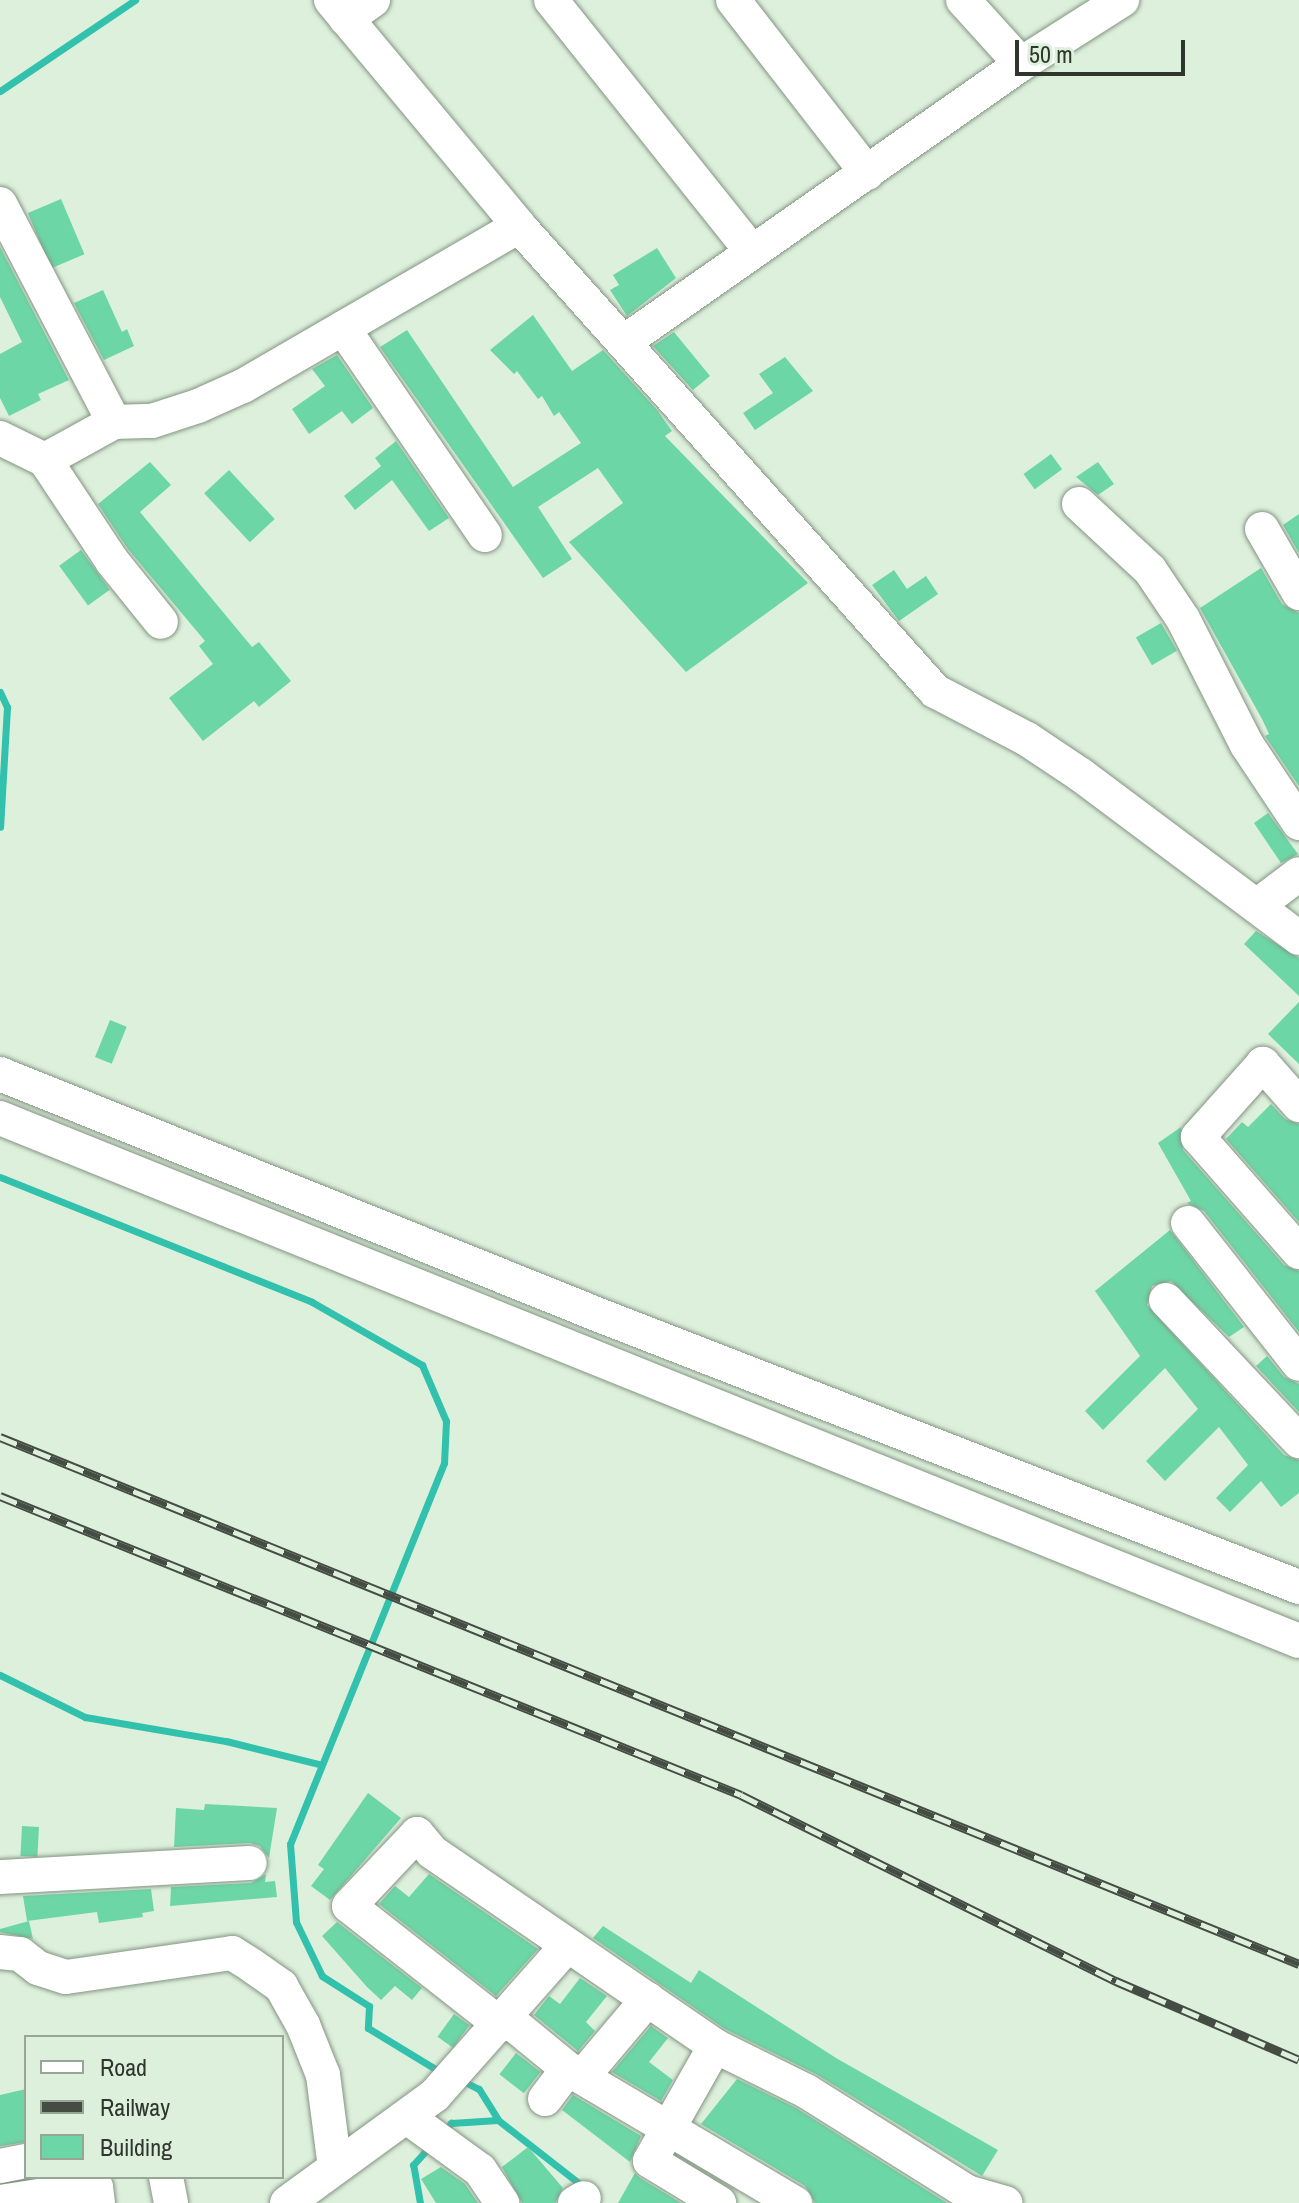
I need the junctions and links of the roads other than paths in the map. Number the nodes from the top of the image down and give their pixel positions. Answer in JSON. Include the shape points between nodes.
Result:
{"nodes":[{"id":1,"x":551,"y":0,"type":"edge"},
{"id":2,"x":733,"y":0,"type":"edge"},
{"id":3,"x":963,"y":0,"type":"edge"},
{"id":4,"x":1122,"y":0,"type":"edge"},
{"id":5,"x":350,"y":6,"type":"edge"},
{"id":6,"x":1021,"y":64,"type":"junction"},
{"id":7,"x":867,"y":173,"type":"junction"},
{"id":8,"x":0,"y":204,"type":"edge"},
{"id":9,"x":519,"y":226,"type":"junction"},
{"id":10,"x":752,"y":252,"type":"junction"},
{"id":11,"x":343,"y":328,"type":"junction"},
{"id":12,"x":624,"y":342,"type":"junction"},
{"id":13,"x":114,"y":422,"type":"junction"},
{"id":14,"x":3,"y":433,"type":"edge"},
{"id":15,"x":45,"y":460,"type":"junction"},
{"id":16,"x":1079,"y":504,"type":"dead end"},
{"id":17,"x":1262,"y":529,"type":"dead end"},
{"id":18,"x":485,"y":535,"type":"dead end"},
{"id":19,"x":1299,"y":593,"type":"edge"},
{"id":20,"x":161,"y":622,"type":"dead end"},
{"id":21,"x":1299,"y":823,"type":"edge"},
{"id":22,"x":1299,"y":874,"type":"edge"},
{"id":23,"x":1258,"y":905,"type":"junction"},
{"id":24,"x":1299,"y":938,"type":"edge"},
{"id":25,"x":0,"y":1074,"type":"edge"},
{"id":26,"x":1299,"y":1105,"type":"edge"},
{"id":27,"x":0,"y":1118,"type":"edge"},
{"id":28,"x":1188,"y":1223,"type":"dead end"},
{"id":29,"x":1299,"y":1252,"type":"edge"},
{"id":30,"x":1166,"y":1300,"type":"dead end"},
{"id":31,"x":1299,"y":1364,"type":"edge"},
{"id":32,"x":1299,"y":1441,"type":"edge"},
{"id":33,"x":1299,"y":1587,"type":"edge"},
{"id":34,"x":1299,"y":1641,"type":"edge"},
{"id":35,"x":250,"y":1863,"type":"dead end"},
{"id":36,"x":0,"y":1877,"type":"edge"},
{"id":37,"x":566,"y":1947,"type":"junction"},
{"id":38,"x":0,"y":1952,"type":"edge"},
{"id":39,"x":648,"y":1999,"type":"junction"},
{"id":40,"x":504,"y":2022,"type":"junction"},
{"id":41,"x":715,"y":2046,"type":"junction"},
{"id":42,"x":575,"y":2073,"type":"junction"},
{"id":43,"x":545,"y":2099,"type":"dead end"},
{"id":44,"x":407,"y":2117,"type":"junction"},
{"id":45,"x":666,"y":2128,"type":"junction"},
{"id":46,"x":24,"y":2161,"type":"edge"},
{"id":47,"x":0,"y":2166,"type":"edge"},
{"id":48,"x":335,"y":2167,"type":"junction"},
{"id":49,"x":166,"y":2179,"type":"edge"},
{"id":50,"x":745,"y":2191,"type":"edge"},
{"id":51,"x":964,"y":2198,"type":"edge"},
{"id":52,"x":0,"y":2202,"type":"edge"},
{"id":53,"x":789,"y":2202,"type":"edge"},
{"id":54,"x":98,"y":2203,"type":"edge"},
{"id":55,"x":171,"y":2203,"type":"edge"},
{"id":56,"x":287,"y":2203,"type":"edge"},
{"id":57,"x":502,"y":2203,"type":"edge"},
{"id":58,"x":719,"y":2203,"type":"edge"},
{"id":59,"x":1005,"y":2203,"type":"edge"}],
"edges":[{"from":1,"to":10,"type":"street"},
{"from":2,"to":7,"type":"street"},
{"from":3,"to":6,"type":"street"},
{"from":4,"to":6,"type":"street"},
{"from":5,"to":9,"type":"street"},
{"from":6,"to":7,"type":"street"},
{"from":7,"to":10,"type":"street"},
{"from":8,"to":13,"type":"street"},
{"from":9,"to":11,"type":"street"},
{"from":9,"to":12,"type":"street"},
{"from":10,"to":12,"type":"street"},
{"from":11,"to":13,"type":"street","via":[[198,406],[152,421]]},
{"from":11,"to":18,"type":"street"},
{"from":12,"to":23,"type":"street","via":[[935,691],[1041,748]]},
{"from":13,"to":15,"type":"street"},
{"from":14,"to":15,"type":"street"},
{"from":15,"to":20,"type":"street","via":[[112,561]]},
{"from":16,"to":21,"type":"street","via":[[1150,570],[1183,619],[1247,745]]},
{"from":17,"to":19,"type":"street"},
{"from":22,"to":23,"type":"street"},
{"from":23,"to":24,"type":"street"},
{"from":25,"to":33,"type":"street","via":[[604,1317]]},
{"from":26,"to":29,"type":"street","via":[[1263,1064],[1198,1137]]},
{"from":27,"to":34,"type":"street"},
{"from":28,"to":31,"type":"street"},
{"from":30,"to":32,"type":"street"},
{"from":35,"to":36,"type":"street"},
{"from":37,"to":39,"type":"street"},
{"from":37,"to":40,"type":"street"},
{"from":37,"to":40,"type":"street","via":[[432,1852],[417,1834],[349,1906]]},
{"from":38,"to":48,"type":"street","via":[[20,1954],[38,1968],[66,1977],[232,1953],[251,1965],[281,1986],[303,2025],[323,2075]]},
{"from":39,"to":41,"type":"street"},
{"from":39,"to":42,"type":"street"},
{"from":40,"to":42,"type":"street"},
{"from":40,"to":44,"type":"street"},
{"from":41,"to":45,"type":"street"},
{"from":41,"to":51,"type":"street","via":[[806,2091]]},
{"from":42,"to":43,"type":"street"},
{"from":42,"to":45,"type":"street"},
{"from":44,"to":48,"type":"street"},
{"from":44,"to":57,"type":"street","via":[[480,2170]]},
{"from":45,"to":50,"type":"street"},
{"from":45,"to":58,"type":"street","via":[[650,2161]]},
{"from":46,"to":47,"type":"street"},
{"from":48,"to":56,"type":"street"},
{"from":49,"to":55,"type":"street"},
{"from":50,"to":53,"type":"street"},
{"from":51,"to":59,"type":"street"},
{"from":52,"to":54,"type":"street","via":[[96,2187]]}]}
